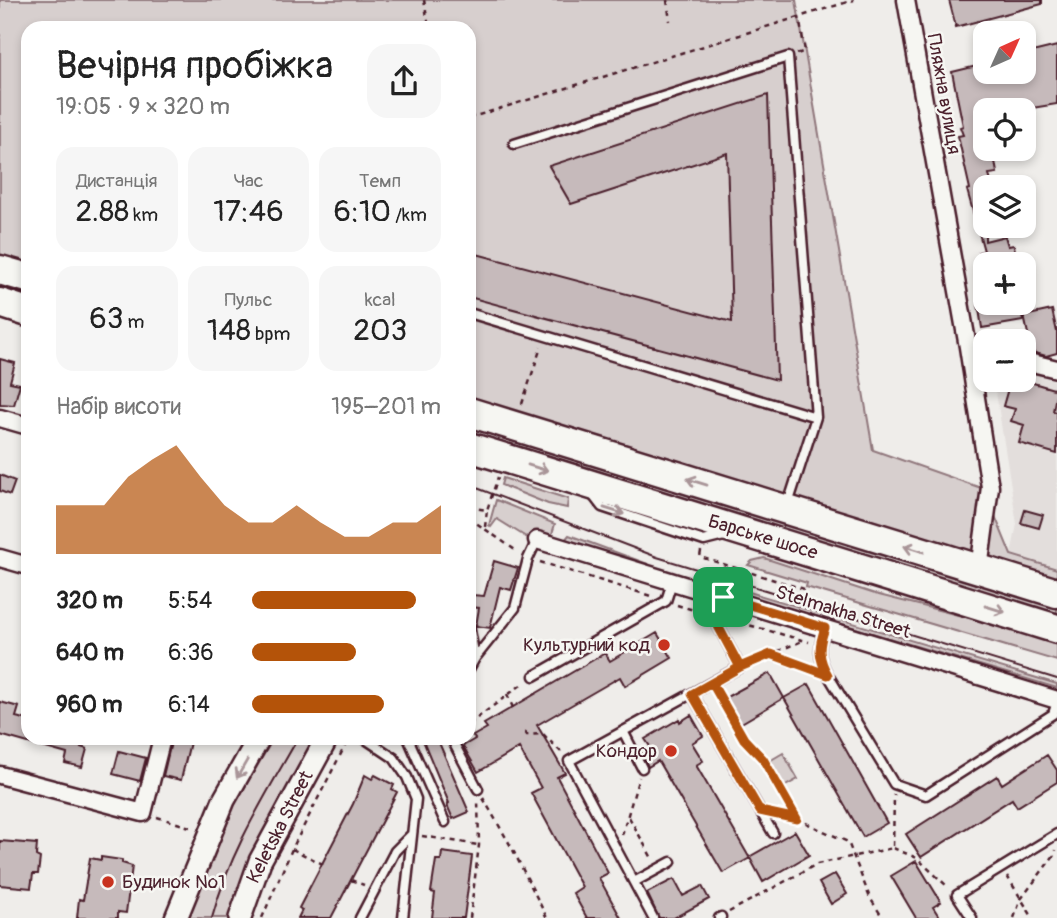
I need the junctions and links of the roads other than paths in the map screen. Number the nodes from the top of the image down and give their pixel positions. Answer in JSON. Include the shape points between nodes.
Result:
{"nodes":[{"id":1,"x":906,"y":0,"type":"edge"},
{"id":2,"x":514,"y":144,"type":"dead end"},
{"id":3,"x":0,"y":270,"type":"edge"},
{"id":4,"x":21,"y":276,"type":"edge"},
{"id":5,"x":0,"y":303,"type":"edge"},
{"id":6,"x":21,"y":310,"type":"edge"},
{"id":7,"x":476,"y":315,"type":"edge"},
{"id":8,"x":968,"y":347,"type":"junction"},
{"id":9,"x":973,"y":348,"type":"edge"},
{"id":10,"x":1036,"y":364,"type":"edge"},
{"id":11,"x":1057,"y":369,"type":"edge"},
{"id":12,"x":476,"y":414,"type":"edge"},
{"id":13,"x":816,"y":417,"type":"junction"},
{"id":14,"x":0,"y":418,"type":"edge"},
{"id":15,"x":21,"y":424,"type":"edge"},
{"id":16,"x":505,"y":424,"type":"junction"},
{"id":17,"x":478,"y":454,"type":"edge"},
{"id":18,"x":786,"y":510,"type":"junction"},
{"id":19,"x":537,"y":540,"type":"joint"},
{"id":20,"x":0,"y":558,"type":"edge"},
{"id":21,"x":21,"y":564,"type":"edge"},
{"id":22,"x":979,"y":569,"type":"junction"},
{"id":23,"x":672,"y":582,"type":"junction"},
{"id":24,"x":1057,"y":593,"type":"edge"},
{"id":25,"x":723,"y":597,"type":"junction"},
{"id":26,"x":825,"y":628,"type":"junction"},
{"id":27,"x":1057,"y":629,"type":"edge"},
{"id":28,"x":476,"y":657,"type":"edge"},
{"id":29,"x":534,"y":676,"type":"road end"},
{"id":30,"x":692,"y":694,"type":"junction"},
{"id":31,"x":1057,"y":701,"type":"edge"},
{"id":32,"x":623,"y":731,"type":"junction"},
{"id":33,"x":160,"y":745,"type":"edge"},
{"id":34,"x":255,"y":745,"type":"edge"},
{"id":35,"x":323,"y":745,"type":"edge"},
{"id":36,"x":374,"y":745,"type":"edge"},
{"id":37,"x":411,"y":745,"type":"edge"},
{"id":38,"x":456,"y":745,"type":"edge"},
{"id":39,"x":642,"y":768,"type":"road end"},
{"id":40,"x":0,"y":775,"type":"edge"},
{"id":41,"x":478,"y":789,"type":"road end"},
{"id":42,"x":445,"y":822,"type":"dead end"},
{"id":43,"x":773,"y":833,"type":"dead end"},
{"id":44,"x":412,"y":834,"type":"junction"},
{"id":45,"x":1057,"y":834,"type":"edge"},
{"id":46,"x":671,"y":862,"type":"dead end"},
{"id":47,"x":634,"y":883,"type":"junction"},
{"id":48,"x":176,"y":918,"type":"edge"},
{"id":49,"x":240,"y":918,"type":"edge"},
{"id":50,"x":360,"y":918,"type":"edge"},
{"id":51,"x":402,"y":918,"type":"edge"},
{"id":52,"x":653,"y":918,"type":"edge"},
{"id":53,"x":972,"y":918,"type":"edge"}],
"edges":[{"from":1,"to":8,"type":"street","name":"Пляжна вулиця"},
{"from":2,"to":13,"type":"lane","via":[[788,57]]},
{"from":3,"to":4,"type":"highway"},
{"from":5,"to":6,"type":"highway"},
{"from":7,"to":13,"type":"lane"},
{"from":8,"to":9,"type":"street"},
{"from":8,"to":22,"type":"street","name":"Пляжна вулиця","via":[[990,487]]},
{"from":10,"to":11,"type":"street"},
{"from":12,"to":16,"type":"highway"},
{"from":13,"to":18,"type":"lane"},
{"from":14,"to":15,"type":"street"},
{"from":16,"to":17,"type":"highway","via":[[493,429],[490,449]]},
{"from":18,"to":16,"type":"highway","one_way":true},
{"from":17,"to":27,"type":"highway","name":"Барське шосе","one_way":true,"via":[[581,481]]},
{"from":22,"to":18,"type":"highway","one_way":true},
{"from":19,"to":23,"type":"street","name":"Stelmakha Street"},
{"from":19,"to":28,"type":"lane","via":[[515,608]]},
{"from":20,"to":21,"type":"street"},
{"from":22,"to":24,"type":"highway"},
{"from":23,"to":25,"type":"street","name":"Stelmakha Street"},
{"from":23,"to":29,"type":"lane","via":[[666,601]]},
{"from":25,"to":26,"type":"street","name":"Stelmakha Street"},
{"from":25,"to":30,"type":"lane","via":[[718,626],[740,667]]},
{"from":26,"to":31,"type":"street","name":"Stelmakha Street"},
{"from":26,"to":31,"type":"lane","via":[[820,662],[894,784],[926,795],[1053,714]]},
{"from":30,"to":32,"type":"lane"},
{"from":30,"to":43,"type":"lane"},
{"from":32,"to":39,"type":"lane"},
{"from":32,"to":47,"type":"lane","via":[[569,761]]},
{"from":33,"to":40,"type":"street","via":[[144,813]]},
{"from":34,"to":48,"type":"main road","one_way":true,"via":[[224,800]]},
{"from":35,"to":49,"type":"main road","name":"Keletska Street","via":[[260,860]]},
{"from":36,"to":44,"type":"lane","via":[[394,758],[407,776],[416,799]]},
{"from":37,"to":42,"type":"lane"},
{"from":38,"to":41,"type":"lane"},
{"from":44,"to":50,"type":"lane","via":[[395,851]]},
{"from":44,"to":51,"type":"lane"},
{"from":45,"to":53,"type":"lane","via":[[957,895]]},
{"from":46,"to":47,"type":"lane"},
{"from":47,"to":52,"type":"lane"}]}
